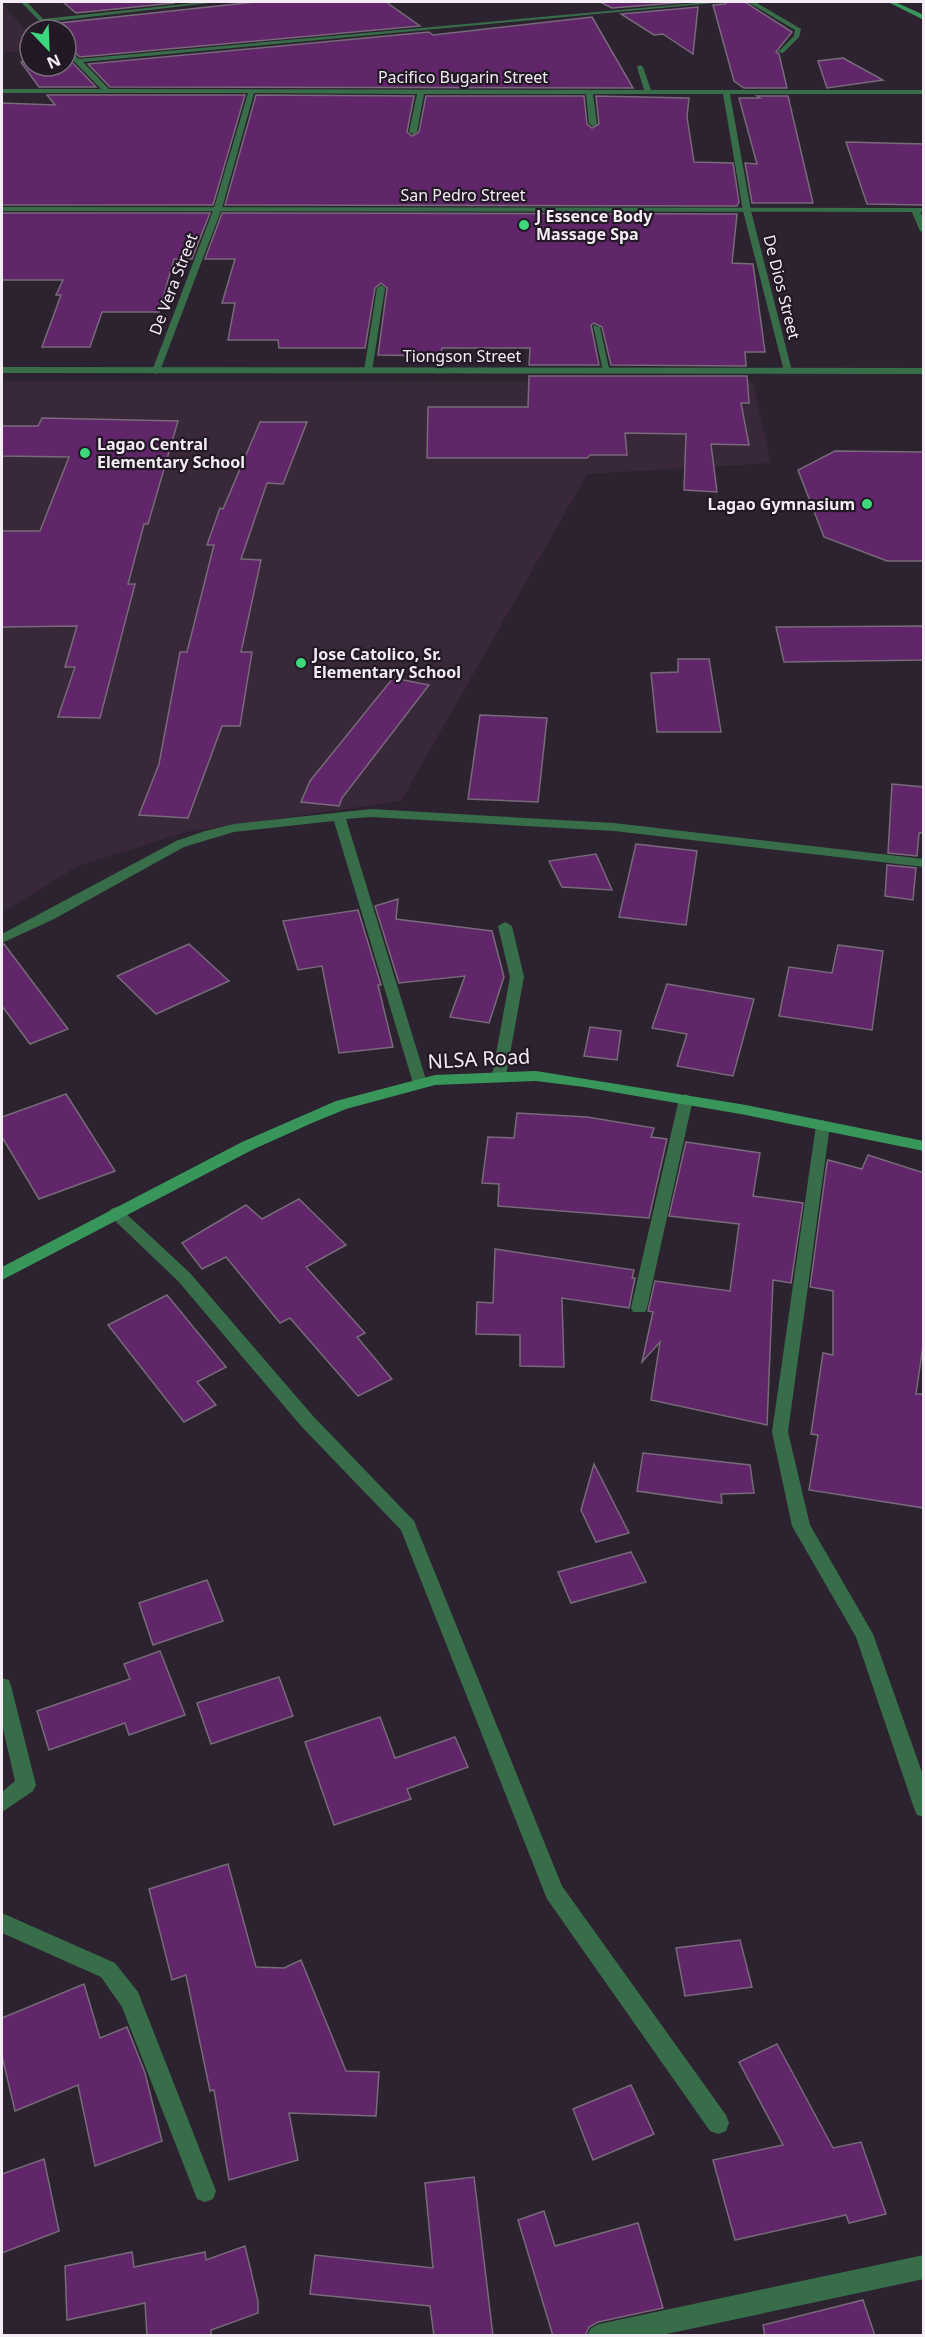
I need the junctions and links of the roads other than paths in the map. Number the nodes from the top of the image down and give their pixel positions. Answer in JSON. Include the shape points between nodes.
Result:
{"nodes":[{"id":1,"x":24,"y":2,"type":"edge"},
{"id":2,"x":215,"y":2,"type":"edge"},
{"id":3,"x":722,"y":2,"type":"edge"},
{"id":4,"x":751,"y":2,"type":"edge"},
{"id":5,"x":891,"y":2,"type":"edge"},
{"id":6,"x":39,"y":18,"type":"edge"},
{"id":7,"x":69,"y":18,"type":"edge"},
{"id":8,"x":924,"y":18,"type":"edge"},
{"id":9,"x":781,"y":52,"type":"dead end"},
{"id":10,"x":78,"y":61,"type":"edge"},
{"id":11,"x":78,"y":62,"type":"edge"},
{"id":12,"x":640,"y":67,"type":"dead end"},
{"id":13,"x":106,"y":90,"type":"junction"},
{"id":14,"x":252,"y":90,"type":"junction"},
{"id":15,"x":421,"y":90,"type":"junction"},
{"id":16,"x":2,"y":91,"type":"edge"},
{"id":17,"x":589,"y":91,"type":"junction"},
{"id":18,"x":647,"y":91,"type":"junction"},
{"id":19,"x":726,"y":92,"type":"junction"},
{"id":20,"x":924,"y":92,"type":"edge"},
{"id":21,"x":593,"y":124,"type":"dead end"},
{"id":22,"x":413,"y":132,"type":"dead end"},
{"id":23,"x":218,"y":208,"type":"junction"},
{"id":24,"x":2,"y":209,"type":"edge"},
{"id":25,"x":919,"y":210,"type":"edge"},
{"id":26,"x":747,"y":211,"type":"junction"},
{"id":27,"x":924,"y":231,"type":"edge"},
{"id":28,"x":381,"y":288,"type":"dead end"},
{"id":29,"x":596,"y":327,"type":"dead end"},
{"id":30,"x":2,"y":370,"type":"edge"},
{"id":31,"x":156,"y":371,"type":"junction"},
{"id":32,"x":368,"y":371,"type":"junction"},
{"id":33,"x":607,"y":371,"type":"junction"},
{"id":34,"x":788,"y":371,"type":"junction"},
{"id":35,"x":924,"y":371,"type":"edge"},
{"id":36,"x":338,"y":815,"type":"junction"},
{"id":37,"x":924,"y":862,"type":"edge"},
{"id":38,"x":505,"y":926,"type":"dead end"},
{"id":39,"x":2,"y":939,"type":"edge"},
{"id":40,"x":499,"y":1076,"type":"junction"},
{"id":41,"x":420,"y":1083,"type":"junction"},
{"id":42,"x":686,"y":1099,"type":"junction"},
{"id":43,"x":823,"y":1125,"type":"junction"},
{"id":44,"x":924,"y":1146,"type":"edge"},
{"id":45,"x":116,"y":1213,"type":"junction"},
{"id":46,"x":2,"y":1274,"type":"edge"},
{"id":47,"x":639,"y":1308,"type":"dead end"},
{"id":48,"x":2,"y":1686,"type":"edge"},
{"id":49,"x":2,"y":1803,"type":"edge"},
{"id":50,"x":924,"y":1808,"type":"edge"},
{"id":51,"x":2,"y":1923,"type":"edge"},
{"id":52,"x":718,"y":2123,"type":"dead end"},
{"id":53,"x":205,"y":2191,"type":"dead end"},
{"id":54,"x":924,"y":2267,"type":"edge"},
{"id":55,"x":599,"y":2336,"type":"edge"}],
"edges":[{"from":1,"to":6,"type":"street"},
{"from":2,"to":7,"type":"street"},
{"from":3,"to":10,"type":"street"},
{"from":4,"to":9,"type":"street","via":[[798,29],[797,36]]},
{"from":5,"to":8,"type":"main road"},
{"from":11,"to":13,"type":"street"},
{"from":12,"to":18,"type":"street"},
{"from":13,"to":14,"type":"street","name":"Pacifico Bugarin Street"},
{"from":13,"to":16,"type":"street","name":"Pacifico Bugarin Street"},
{"from":14,"to":15,"type":"street","name":"Pacifico Bugarin Street"},
{"from":14,"to":23,"type":"street","name":"De Vera Street"},
{"from":15,"to":17,"type":"street","name":"Pacifico Bugarin Street"},
{"from":15,"to":22,"type":"street"},
{"from":17,"to":18,"type":"street","name":"Pacifico Bugarin Street"},
{"from":17,"to":21,"type":"street"},
{"from":18,"to":19,"type":"street","name":"Pacifico Bugarin Street"},
{"from":19,"to":20,"type":"street","name":"Pacifico Bugarin Street"},
{"from":19,"to":26,"type":"street","name":"De Dios Street"},
{"from":23,"to":24,"type":"street","name":"San Pedro Street"},
{"from":23,"to":26,"type":"street","name":"San Pedro Street"},
{"from":23,"to":31,"type":"street","name":"De Vera Street"},
{"from":25,"to":26,"type":"street","name":"San Pedro Street"},
{"from":25,"to":27,"type":"street"},
{"from":26,"to":34,"type":"street","name":"De Dios Street"},
{"from":28,"to":32,"type":"street"},
{"from":29,"to":33,"type":"street"},
{"from":30,"to":31,"type":"street","name":"Tiongson Street"},
{"from":31,"to":32,"type":"street","name":"Tiongson Street"},
{"from":32,"to":33,"type":"street","name":"Tiongson Street"},
{"from":33,"to":34,"type":"street","name":"Tiongson Street"},
{"from":34,"to":35,"type":"street","name":"Tiongson Street"},
{"from":36,"to":37,"type":"street","via":[[371,813],[614,827]]},
{"from":36,"to":39,"type":"street","via":[[234,828],[180,844]]},
{"from":36,"to":41,"type":"street"},
{"from":38,"to":40,"type":"street","via":[[517,977]]},
{"from":40,"to":41,"type":"main road","name":"NLSA Road"},
{"from":40,"to":42,"type":"main road","name":"NLSA Road","via":[[536,1076]]},
{"from":41,"to":45,"type":"main road","name":"NLSA Road","via":[[340,1104]]},
{"from":42,"to":43,"type":"main road","name":"NLSA Road"},
{"from":42,"to":47,"type":"street"},
{"from":43,"to":44,"type":"main road","name":"NLSA Road"},
{"from":43,"to":50,"type":"street","via":[[780,1432],[801,1526],[864,1634]]},
{"from":45,"to":46,"type":"main road","name":"NLSA Road"},
{"from":45,"to":52,"type":"street","via":[[184,1277],[308,1421],[408,1526],[554,1893]]},
{"from":48,"to":49,"type":"street","via":[[26,1785]]},
{"from":51,"to":53,"type":"street","via":[[108,1970],[130,2000]]},
{"from":54,"to":55,"type":"street"}]}
